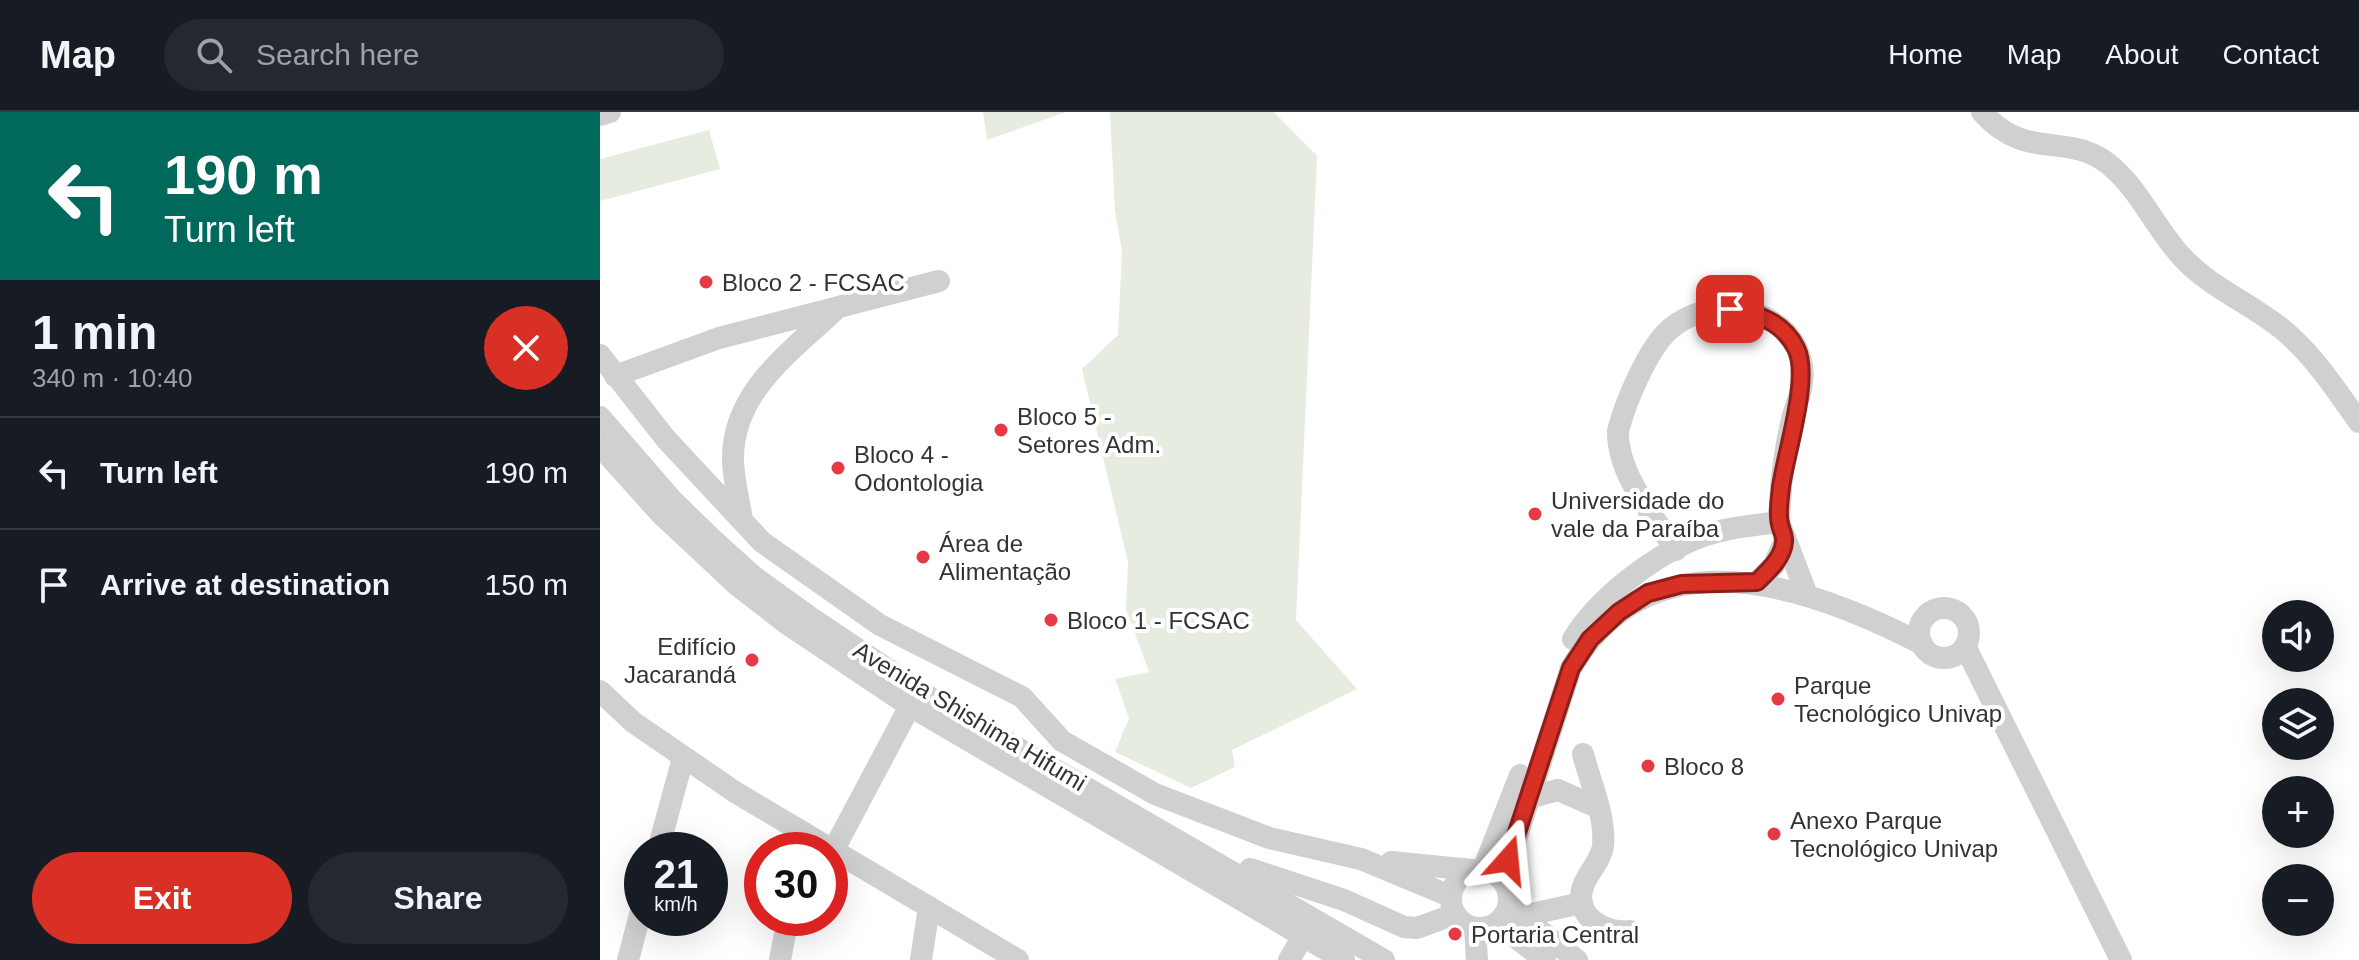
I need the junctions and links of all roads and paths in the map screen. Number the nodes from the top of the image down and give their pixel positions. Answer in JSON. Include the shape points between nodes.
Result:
{"nodes":[{"id":1,"x":610,"y":112,"type":"edge"},
{"id":2,"x":1982,"y":112,"type":"edge"},
{"id":3,"x":600,"y":115,"type":"edge"},
{"id":4,"x":939,"y":281,"type":"dead end"},
{"id":5,"x":839,"y":307,"type":"junction"},
{"id":6,"x":600,"y":355,"type":"edge"},
{"id":7,"x":615,"y":376,"type":"junction"},
{"id":8,"x":600,"y":417,"type":"edge"},
{"id":9,"x":2359,"y":422,"type":"edge"},
{"id":10,"x":600,"y":446,"type":"edge"},
{"id":11,"x":742,"y":520,"type":"junction"},
{"id":12,"x":1782,"y":531,"type":"junction"},
{"id":13,"x":1676,"y":550,"type":"junction"},
{"id":14,"x":1757,"y":582,"type":"junction"},
{"id":15,"x":1807,"y":595,"type":"junction"},
{"id":16,"x":1923,"y":620,"type":"junction"},
{"id":17,"x":1894,"y":630,"type":"junction"},
{"id":18,"x":1922,"y":644,"type":"junction"},
{"id":19,"x":1965,"y":646,"type":"junction"},
{"id":20,"x":600,"y":691,"type":"edge"},
{"id":21,"x":910,"y":706,"type":"junction"},
{"id":22,"x":683,"y":758,"type":"junction"},
{"id":23,"x":1558,"y":790,"type":"junction"},
{"id":24,"x":1528,"y":798,"type":"junction"},
{"id":25,"x":1597,"y":807,"type":"junction"},
{"id":26,"x":663,"y":832,"type":"edge"},
{"id":27,"x":788,"y":832,"type":"edge"},
{"id":28,"x":843,"y":832,"type":"edge"},
{"id":29,"x":1192,"y":848,"type":"junction"},
{"id":30,"x":1361,"y":859,"type":"junction"},
{"id":31,"x":848,"y":860,"type":"edge"},
{"id":32,"x":1498,"y":887,"type":"junction"},
{"id":33,"x":1582,"y":903,"type":"junction"},
{"id":34,"x":1453,"y":905,"type":"junction"},
{"id":35,"x":929,"y":907,"type":"junction"},
{"id":36,"x":1481,"y":928,"type":"junction"},
{"id":37,"x":1630,"y":931,"type":"dead end"},
{"id":38,"x":634,"y":936,"type":"edge"},
{"id":39,"x":785,"y":936,"type":"edge"},
{"id":40,"x":1303,"y":936,"type":"junction"},
{"id":41,"x":628,"y":960,"type":"edge"},
{"id":42,"x":780,"y":960,"type":"edge"},
{"id":43,"x":921,"y":960,"type":"edge"},
{"id":44,"x":1018,"y":960,"type":"edge"},
{"id":45,"x":1289,"y":960,"type":"edge"},
{"id":46,"x":1344,"y":960,"type":"edge"},
{"id":47,"x":1384,"y":960,"type":"edge"},
{"id":48,"x":1477,"y":960,"type":"edge"},
{"id":49,"x":1545,"y":960,"type":"edge"},
{"id":50,"x":1577,"y":960,"type":"edge"},
{"id":51,"x":2121,"y":960,"type":"edge"}],
"edges":[{"from":1,"to":3,"type":"street"},
{"from":2,"to":9,"type":"street","via":[[2011,138],[2075,148],[2112,167],[2182,258],[2304,350]]},
{"from":4,"to":5,"type":"street"},
{"from":5,"to":7,"type":"street","via":[[706,341]]},
{"from":5,"to":11,"type":"street","via":[[748,398],[733,459]]},
{"from":6,"to":7,"type":"street"},
{"from":7,"to":11,"type":"street"},
{"from":8,"to":29,"type":"street","name":"Avenida Shishima Hifumi","via":[[672,500],[764,584],[926,695]]},
{"from":10,"to":21,"type":"street","name":"Avenida Shishima Hifumi","via":[[661,514],[737,585]]},
{"from":11,"to":30,"type":"street","via":[[809,578],[868,618],[1022,697],[1062,741],[1155,794],[1269,838]]},
{"from":12,"to":13,"type":"street","via":[[1712,534]]},
{"from":12,"to":13,"type":"street","via":[[1792,421],[1803,382],[1800,358],[1790,338],[1766,318],[1713,308],[1682,321],[1659,341],[1618,431],[1617,446],[1629,474]]},
{"from":12,"to":14,"type":"street","via":[[1774,565]]},
{"from":12,"to":15,"type":"street"},
{"from":13,"to":32,"type":"street","via":[[1622,586],[1578,631],[1558,664],[1501,830]]},
{"from":14,"to":15,"type":"street"},
{"from":14,"to":24,"type":"street","via":[[1664,588],[1631,603],[1600,630],[1571,668]]},
{"from":15,"to":17,"type":"street"},
{"from":16,"to":17,"type":"street"},
{"from":16,"to":18,"type":"street"},
{"from":16,"to":19,"type":"street","via":[[1936,610],[1952,610],[1968,629]]},
{"from":17,"to":18,"type":"street"},
{"from":18,"to":19,"type":"street","via":[[1939,658],[1954,656]]},
{"from":19,"to":51,"type":"street"},
{"from":20,"to":22,"type":"street"},
{"from":21,"to":28,"type":"street"},
{"from":21,"to":40,"type":"street","name":"Avenida Shishima Hifumi"},
{"from":22,"to":26,"type":"street"},
{"from":22,"to":27,"type":"street"},
{"from":23,"to":24,"type":"street"},
{"from":23,"to":25,"type":"street"},
{"from":23,"to":25,"type":"street","via":[[1584,760]]},
{"from":24,"to":32,"type":"street"},
{"from":25,"to":33,"type":"street","via":[[1603,847],[1583,886]]},
{"from":29,"to":34,"type":"street","via":[[1344,900],[1404,927],[1417,928]]},
{"from":29,"to":47,"type":"street","name":"Avenida Shishima Hifumi"},
{"from":30,"to":32,"type":"street"},
{"from":30,"to":34,"type":"street"},
{"from":31,"to":35,"type":"street"},
{"from":32,"to":33,"type":"street"},
{"from":32,"to":34,"type":"street","via":[[1458,878]]},
{"from":32,"to":36,"type":"street","via":[[1503,917]]},
{"from":32,"to":50,"type":"street"},
{"from":33,"to":37,"type":"street","via":[[1597,925]]},
{"from":34,"to":36,"type":"street"},
{"from":35,"to":43,"type":"street"},
{"from":35,"to":44,"type":"street"},
{"from":36,"to":48,"type":"street"},
{"from":36,"to":49,"type":"street","via":[[1507,931]]},
{"from":38,"to":41,"type":"street"},
{"from":39,"to":42,"type":"street"},
{"from":40,"to":45,"type":"street"},
{"from":40,"to":46,"type":"street","name":"Avenida Shishima Hifumi"}]}
